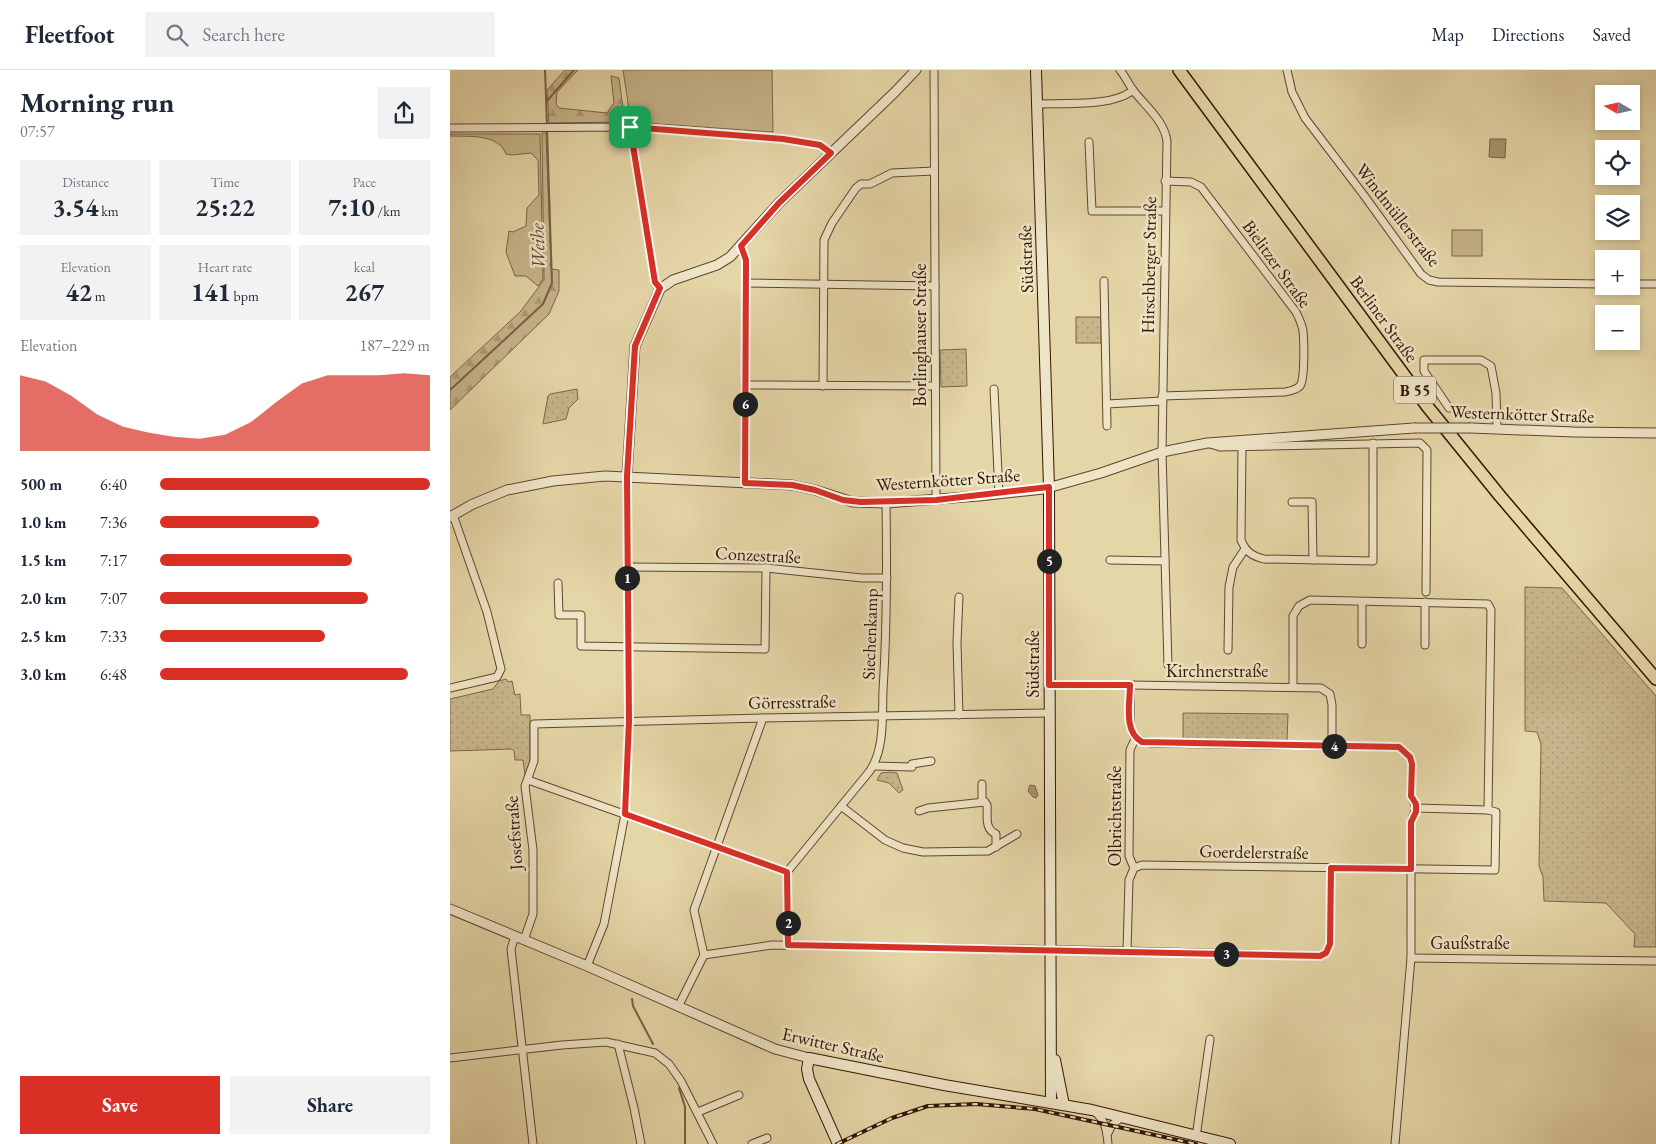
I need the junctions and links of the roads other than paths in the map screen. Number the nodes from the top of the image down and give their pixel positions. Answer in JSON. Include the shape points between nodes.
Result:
{"nodes":[{"id":1,"x":916,"y":70,"type":"edge"},
{"id":2,"x":934,"y":70,"type":"edge"},
{"id":3,"x":1036,"y":70,"type":"edge"},
{"id":4,"x":1120,"y":70,"type":"edge"},
{"id":5,"x":1181,"y":70,"type":"edge"},
{"id":6,"x":1286,"y":70,"type":"edge"},
{"id":7,"x":1133,"y":90,"type":"junction"},
{"id":8,"x":1037,"y":104,"type":"junction"},
{"id":9,"x":630,"y":127,"type":"junction"},
{"id":10,"x":450,"y":128,"type":"edge"},
{"id":11,"x":1089,"y":142,"type":"dead end"},
{"id":12,"x":831,"y":153,"type":"junction"},
{"id":13,"x":934,"y":171,"type":"junction"},
{"id":14,"x":1165,"y":182,"type":"junction"},
{"id":15,"x":1165,"y":211,"type":"junction"},
{"id":16,"x":741,"y":246,"type":"junction"},
{"id":17,"x":1104,"y":281,"type":"dead end"},
{"id":18,"x":746,"y":282,"type":"junction"},
{"id":19,"x":823,"y":284,"type":"junction"},
{"id":20,"x":1595,"y":284,"type":"edge"},
{"id":21,"x":1640,"y":284,"type":"edge"},
{"id":22,"x":1656,"y":284,"type":"edge"},
{"id":23,"x":935,"y":286,"type":"junction"},
{"id":24,"x":660,"y":288,"type":"junction"},
{"id":25,"x":745,"y":386,"type":"junction"},
{"id":26,"x":823,"y":386,"type":"junction"},
{"id":27,"x":934,"y":386,"type":"junction"},
{"id":28,"x":994,"y":389,"type":"dead end"},
{"id":29,"x":1162,"y":399,"type":"junction"},
{"id":30,"x":1107,"y":404,"type":"junction"},
{"id":31,"x":1449,"y":408,"type":"dead end"},
{"id":32,"x":1107,"y":426,"type":"dead end"},
{"id":33,"x":1497,"y":428,"type":"junction"},
{"id":34,"x":1656,"y":433,"type":"edge"},
{"id":35,"x":1207,"y":443,"type":"junction"},
{"id":36,"x":1374,"y":444,"type":"junction"},
{"id":37,"x":1242,"y":447,"type":"junction"},
{"id":38,"x":1162,"y":452,"type":"junction"},
{"id":39,"x":627,"y":476,"type":"junction"},
{"id":40,"x":745,"y":483,"type":"junction"},
{"id":41,"x":1049,"y":487,"type":"junction"},
{"id":42,"x":999,"y":494,"type":"junction"},
{"id":43,"x":936,"y":500,"type":"junction"},
{"id":44,"x":1292,"y":502,"type":"dead end"},
{"id":45,"x":886,"y":503,"type":"junction"},
{"id":46,"x":452,"y":516,"type":"edge"},
{"id":47,"x":1245,"y":549,"type":"junction"},
{"id":48,"x":1110,"y":560,"type":"dead end"},
{"id":49,"x":1313,"y":560,"type":"junction"},
{"id":50,"x":1165,"y":561,"type":"junction"},
{"id":51,"x":627,"y":567,"type":"junction"},
{"id":52,"x":766,"y":568,"type":"junction"},
{"id":53,"x":887,"y":578,"type":"junction"},
{"id":54,"x":558,"y":583,"type":"dead end"},
{"id":55,"x":1426,"y":592,"type":"dead end"},
{"id":56,"x":959,"y":598,"type":"dead end"},
{"id":57,"x":1362,"y":602,"type":"junction"},
{"id":58,"x":1425,"y":602,"type":"junction"},
{"id":59,"x":1362,"y":644,"type":"dead end"},
{"id":60,"x":1425,"y":645,"type":"dead end"},
{"id":61,"x":628,"y":647,"type":"junction"},
{"id":62,"x":1228,"y":650,"type":"dead end"},
{"id":63,"x":1168,"y":666,"type":"dead end"},
{"id":64,"x":1656,"y":679,"type":"edge"},
{"id":65,"x":1049,"y":685,"type":"junction"},
{"id":66,"x":1130,"y":685,"type":"junction"},
{"id":67,"x":1293,"y":686,"type":"junction"},
{"id":68,"x":450,"y":688,"type":"edge"},
{"id":69,"x":1050,"y":714,"type":"junction"},
{"id":70,"x":959,"y":715,"type":"junction"},
{"id":71,"x":882,"y":716,"type":"junction"},
{"id":72,"x":763,"y":718,"type":"junction"},
{"id":73,"x":629,"y":721,"type":"junction"},
{"id":74,"x":534,"y":724,"type":"joint"},
{"id":75,"x":1136,"y":739,"type":"junction"},
{"id":76,"x":1332,"y":746,"type":"junction"},
{"id":77,"x":931,"y":761,"type":"dead end"},
{"id":78,"x":874,"y":766,"type":"junction"},
{"id":79,"x":528,"y":780,"type":"junction"},
{"id":80,"x":982,"y":784,"type":"dead end"},
{"id":81,"x":986,"y":802,"type":"junction"},
{"id":82,"x":841,"y":806,"type":"junction"},
{"id":83,"x":1416,"y":808,"type":"junction"},
{"id":84,"x":1488,"y":810,"type":"junction"},
{"id":85,"x":919,"y":811,"type":"dead end"},
{"id":86,"x":625,"y":814,"type":"junction"},
{"id":87,"x":1017,"y":834,"type":"dead end"},
{"id":88,"x":718,"y":847,"type":"junction"},
{"id":89,"x":996,"y":847,"type":"junction"},
{"id":90,"x":1134,"y":868,"type":"junction"},
{"id":91,"x":1331,"y":868,"type":"junction"},
{"id":92,"x":1411,"y":869,"type":"junction"},
{"id":93,"x":787,"y":872,"type":"junction"},
{"id":94,"x":450,"y":909,"type":"edge"},
{"id":95,"x":515,"y":936,"type":"junction"},
{"id":96,"x":524,"y":940,"type":"junction"},
{"id":97,"x":788,"y":945,"type":"junction"},
{"id":98,"x":1051,"y":950,"type":"junction"},
{"id":99,"x":1127,"y":951,"type":"junction"},
{"id":100,"x":704,"y":955,"type":"junction"},
{"id":101,"x":1411,"y":958,"type":"junction"},
{"id":102,"x":1656,"y":961,"type":"edge"},
{"id":103,"x":588,"y":966,"type":"junction"},
{"id":104,"x":678,"y":1007,"type":"junction"},
{"id":105,"x":1210,"y":1039,"type":"dead end"},
{"id":106,"x":618,"y":1044,"type":"junction"},
{"id":107,"x":1052,"y":1047,"type":"junction"},
{"id":108,"x":522,"y":1050,"type":"junction"},
{"id":109,"x":450,"y":1058,"type":"edge"},
{"id":110,"x":809,"y":1058,"type":"junction"},
{"id":111,"x":739,"y":1095,"type":"dead end"},
{"id":112,"x":1051,"y":1103,"type":"junction"},
{"id":113,"x":1064,"y":1105,"type":"junction"},
{"id":114,"x":1092,"y":1110,"type":"junction"},
{"id":115,"x":698,"y":1112,"type":"junction"},
{"id":116,"x":1122,"y":1117,"type":"junction"},
{"id":117,"x":1107,"y":1136,"type":"junction"},
{"id":118,"x":1196,"y":1137,"type":"junction"},
{"id":119,"x":768,"y":1138,"type":"dead end"},
{"id":120,"x":533,"y":1144,"type":"edge"},
{"id":121,"x":640,"y":1144,"type":"edge"},
{"id":122,"x":713,"y":1144,"type":"edge"},
{"id":123,"x":752,"y":1144,"type":"edge"},
{"id":124,"x":838,"y":1144,"type":"edge"},
{"id":125,"x":1108,"y":1144,"type":"edge"},
{"id":126,"x":1230,"y":1144,"type":"edge"},
{"id":127,"x":1395,"y":1144,"type":"edge"}],
"edges":[{"from":1,"to":12,"type":"street"},
{"from":2,"to":13,"type":"street","name":"Borlinghauser Straße"},
{"from":3,"to":8,"type":"main road","name":"Südstraße"},
{"from":4,"to":7,"type":"street","name":"Hirschberger Straße"},
{"from":5,"to":64,"type":"main road","name":"Berliner Straße","number":"B 55","via":[[1426,406]]},
{"from":6,"to":20,"type":"street","name":"Windmüllerstraße","via":[[1292,92],[1305,118],[1421,274],[1429,280]]},
{"from":7,"to":8,"type":"street","via":[[1107,101]]},
{"from":7,"to":14,"type":"street","name":"Hirschberger Straße","via":[[1166,133]]},
{"from":8,"to":41,"type":"main road","name":"Südstraße"},
{"from":9,"to":10,"type":"street"},
{"from":9,"to":12,"type":"street","via":[[783,139],[820,145]]},
{"from":9,"to":24,"type":"street","via":[[655,282]]},
{"from":11,"to":15,"type":"street","via":[[1092,211]]},
{"from":12,"to":16,"type":"street","via":[[779,203]]},
{"from":13,"to":19,"type":"street","via":[[892,173],[856,188],[824,240]]},
{"from":13,"to":23,"type":"street","name":"Borlinghauser Straße"},
{"from":14,"to":15,"type":"street","name":"Hirschberger Straße"},
{"from":14,"to":29,"type":"street","name":"Bielitzer Straße","via":[[1192,182],[1201,187],[1296,312],[1303,332],[1303,378],[1293,391]]},
{"from":15,"to":29,"type":"street","name":"Hirschberger Straße"},
{"from":16,"to":18,"type":"street","via":[[746,260]]},
{"from":16,"to":24,"type":"street","via":[[717,265],[673,280]]},
{"from":17,"to":30,"type":"street"},
{"from":18,"to":19,"type":"street"},
{"from":18,"to":25,"type":"street"},
{"from":19,"to":23,"type":"street"},
{"from":19,"to":26,"type":"street"},
{"from":21,"to":22,"type":"street"},
{"from":23,"to":27,"type":"street","name":"Borlinghauser Straße"},
{"from":24,"to":39,"type":"street","via":[[635,346]]},
{"from":25,"to":26,"type":"street"},
{"from":25,"to":40,"type":"street"},
{"from":26,"to":27,"type":"street"},
{"from":27,"to":43,"type":"street","name":"Borlinghauser Straße"},
{"from":28,"to":42,"type":"street"},
{"from":29,"to":30,"type":"street","name":"Bielitzer Straße"},
{"from":29,"to":38,"type":"street","name":"Hirschberger Straße"},
{"from":30,"to":32,"type":"street"},
{"from":31,"to":33,"type":"street","via":[[1424,371],[1424,360],[1481,360],[1491,366]]},
{"from":33,"to":34,"type":"street","name":"Westernkötter Straße"},
{"from":33,"to":35,"type":"street","name":"Westernkötter Straße","bridge":true,"via":[[1414,428]]},
{"from":35,"to":37,"type":"street","name":"Westernkötter Straße","via":[[1220,448]]},
{"from":35,"to":38,"type":"street","name":"Westernkötter Straße"},
{"from":36,"to":37,"type":"street","name":"Westernkötter Straße"},
{"from":36,"to":49,"type":"street","via":[[1373,561]]},
{"from":36,"to":55,"type":"street","name":"Westernkötter Straße","via":[[1420,443],[1427,450]]},
{"from":37,"to":47,"type":"street","via":[[1241,540]]},
{"from":38,"to":41,"type":"street","name":"Westernkötter Straße"},
{"from":38,"to":50,"type":"street","name":"Hirschberger Straße"},
{"from":39,"to":40,"type":"street","name":"Westernkötter Straße"},
{"from":39,"to":46,"type":"street","name":"Westernkötter Straße","via":[[521,487],[490,496]]},
{"from":39,"to":51,"type":"street"},
{"from":40,"to":45,"type":"street","name":"Westernkötter Straße","via":[[792,485],[853,502]]},
{"from":41,"to":42,"type":"street","name":"Westernkötter Straße"},
{"from":41,"to":65,"type":"main road","name":"Südstraße"},
{"from":42,"to":43,"type":"street","name":"Westernkötter Straße"},
{"from":43,"to":45,"type":"street","name":"Westernkötter Straße"},
{"from":44,"to":49,"type":"street","via":[[1312,502]]},
{"from":45,"to":53,"type":"street","name":"Siechenkamp"},
{"from":46,"to":68,"type":"street","via":[[488,612],[501,669],[497,677]]},
{"from":47,"to":49,"type":"street","via":[[1264,559]]},
{"from":47,"to":62,"type":"street","via":[[1233,567],[1229,587]]},
{"from":48,"to":50,"type":"street"},
{"from":50,"to":63,"type":"street","name":"Hirschberger Straße"},
{"from":51,"to":52,"type":"street","name":"Conzestraße"},
{"from":51,"to":61,"type":"street"},
{"from":52,"to":53,"type":"street","name":"Conzestraße"},
{"from":52,"to":61,"type":"street","via":[[765,649]]},
{"from":53,"to":71,"type":"street","name":"Siechenkamp"},
{"from":54,"to":61,"type":"street","via":[[558,615],[581,615],[581,646]]},
{"from":56,"to":70,"type":"street"},
{"from":57,"to":58,"type":"street"},
{"from":57,"to":59,"type":"street"},
{"from":57,"to":67,"type":"street","via":[[1310,600],[1299,606],[1293,616]]},
{"from":58,"to":60,"type":"street"},
{"from":58,"to":84,"type":"street","via":[[1488,604],[1490,610]]},
{"from":61,"to":73,"type":"street"},
{"from":65,"to":66,"type":"street","name":"Kirchnerstraße"},
{"from":65,"to":69,"type":"main road","name":"Südstraße"},
{"from":66,"to":67,"type":"street","name":"Kirchnerstraße"},
{"from":66,"to":75,"type":"street","name":"Olbrichtstraße","via":[[1130,726]]},
{"from":67,"to":76,"type":"street","name":"Kirchnerstraße","via":[[1321,688],[1330,694]]},
{"from":69,"to":70,"type":"street","name":"Görresstraße"},
{"from":69,"to":98,"type":"main road","name":"Südstraße"},
{"from":70,"to":71,"type":"street","name":"Görresstraße"},
{"from":71,"to":72,"type":"street","name":"Görresstraße"},
{"from":71,"to":78,"type":"street","name":"Siechenkamp"},
{"from":72,"to":73,"type":"street","name":"Görresstraße"},
{"from":72,"to":88,"type":"street"},
{"from":73,"to":74,"type":"street","name":"Görresstraße"},
{"from":73,"to":86,"type":"street"},
{"from":74,"to":79,"type":"street","name":"Josefstraße","via":[[534,761]]},
{"from":75,"to":76,"type":"street","via":[[1150,744]]},
{"from":75,"to":90,"type":"street","name":"Olbrichtstraße","via":[[1130,750],[1129,793],[1129,856]]},
{"from":76,"to":83,"type":"street","via":[[1399,747],[1406,752],[1412,764],[1411,796]]},
{"from":77,"to":78,"type":"street","via":[[912,764],[912,767]]},
{"from":78,"to":82,"type":"street","name":"Siechenkamp"},
{"from":79,"to":86,"type":"street"},
{"from":79,"to":96,"type":"street","name":"Josefstraße","via":[[533,914]]},
{"from":80,"to":81,"type":"street","via":[[982,799]]},
{"from":81,"to":85,"type":"street"},
{"from":81,"to":89,"type":"street","via":[[988,827],[996,834]]},
{"from":82,"to":89,"type":"street","via":[[885,840],[903,848],[923,852],[979,852]]},
{"from":82,"to":93,"type":"street","name":"Siechenkamp"},
{"from":83,"to":84,"type":"street"},
{"from":83,"to":92,"type":"street","via":[[1411,822]]},
{"from":84,"to":92,"type":"street","name":"Goerdelerstraße","via":[[1496,812],[1495,870]]},
{"from":86,"to":88,"type":"street"},
{"from":86,"to":103,"type":"street","via":[[604,924]]},
{"from":87,"to":89,"type":"street"},
{"from":88,"to":93,"type":"street"},
{"from":88,"to":100,"type":"street","via":[[694,910]]},
{"from":90,"to":91,"type":"street","name":"Goerdelerstraße","via":[[1142,865]]},
{"from":90,"to":99,"type":"street","name":"Olbrichtstraße","via":[[1129,880]]},
{"from":91,"to":92,"type":"street","name":"Goerdelerstraße"},
{"from":91,"to":99,"type":"street","via":[[1330,944],[1326,953],[1320,956]]},
{"from":92,"to":101,"type":"street"},
{"from":93,"to":97,"type":"street"},
{"from":94,"to":95,"type":"street","name":"Erwitter Straße"},
{"from":95,"to":96,"type":"street","name":"Erwitter Straße"},
{"from":95,"to":108,"type":"street","via":[[511,949]]},
{"from":96,"to":103,"type":"street","name":"Erwitter Straße"},
{"from":97,"to":98,"type":"street"},
{"from":97,"to":100,"type":"street"},
{"from":98,"to":99,"type":"street"},
{"from":98,"to":107,"type":"main road","name":"Südstraße"},
{"from":100,"to":104,"type":"street"},
{"from":101,"to":102,"type":"street","name":"Gaußstraße"},
{"from":101,"to":127,"type":"street","name":"Gaußstraße"},
{"from":103,"to":104,"type":"street","name":"Erwitter Straße"},
{"from":104,"to":110,"type":"street","name":"Erwitter Straße","via":[[775,1049]]},
{"from":105,"to":118,"type":"street"},
{"from":106,"to":108,"type":"street","via":[[599,1042]]},
{"from":106,"to":115,"type":"street","via":[[655,1053],[669,1064]]},
{"from":106,"to":121,"type":"street"},
{"from":107,"to":112,"type":"main road","name":"Südstraße"},
{"from":107,"to":113,"type":"main road","name":"Südstraße"},
{"from":108,"to":109,"type":"street"},
{"from":108,"to":120,"type":"street"},
{"from":110,"to":112,"type":"main road","name":"Erwitter Straße"},
{"from":110,"to":124,"type":"main road","via":[[809,1079]]},
{"from":111,"to":115,"type":"street"},
{"from":112,"to":113,"type":"main road","name":"Erwitter Straße"},
{"from":113,"to":114,"type":"main road","name":"Erwitter Straße"},
{"from":114,"to":116,"type":"main road","name":"Erwitter Straße"},
{"from":114,"to":117,"type":"street","via":[[1103,1121]]},
{"from":115,"to":122,"type":"street"},
{"from":116,"to":117,"type":"street"},
{"from":116,"to":118,"type":"main road","name":"Erwitter Straße"},
{"from":117,"to":125,"type":"street"},
{"from":118,"to":126,"type":"main road","name":"Erwitter Straße"},
{"from":119,"to":123,"type":"street"}]}
